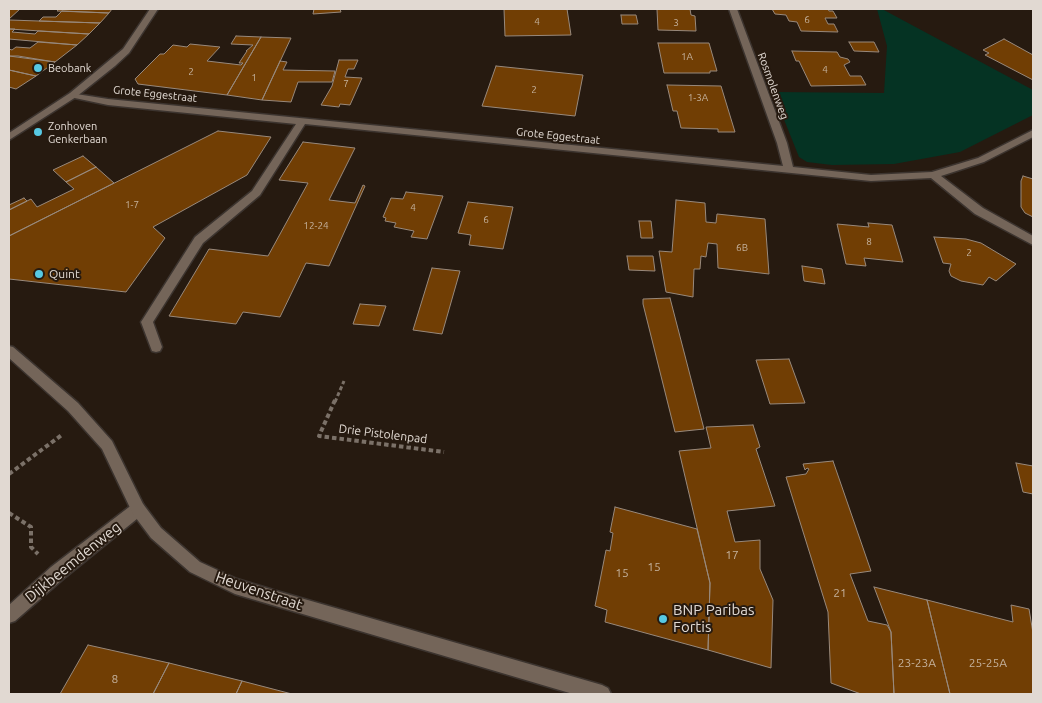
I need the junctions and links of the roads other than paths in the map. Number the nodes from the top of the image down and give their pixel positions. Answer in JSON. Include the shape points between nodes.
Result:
{"nodes":[{"id":1,"x":154,"y":9,"type":"edge"},
{"id":2,"x":733,"y":9,"type":"edge"},
{"id":3,"x":73,"y":95,"type":"junction"},
{"id":4,"x":302,"y":122,"type":"junction"},
{"id":5,"x":1033,"y":132,"type":"edge"},
{"id":6,"x":9,"y":137,"type":"edge"},
{"id":7,"x":789,"y":171,"type":"junction"},
{"id":8,"x":933,"y":175,"type":"junction"},
{"id":9,"x":1033,"y":241,"type":"edge"},
{"id":10,"x":156,"y":347,"type":"dead end"},
{"id":11,"x":9,"y":351,"type":"edge"},
{"id":12,"x":138,"y":509,"type":"junction"},
{"id":13,"x":9,"y":615,"type":"edge"},
{"id":14,"x":602,"y":694,"type":"edge"}],
"edges":[{"from":1,"to":3,"type":"street","via":[[126,51]]},
{"from":2,"to":7,"type":"street","name":"Rosmolenweg","via":[[782,143]]},
{"from":3,"to":4,"type":"street","name":"Grote Eggestraat","via":[[108,102]]},
{"from":3,"to":6,"type":"street"},
{"from":4,"to":7,"type":"street","name":"Grote Eggestraat"},
{"from":4,"to":10,"type":"street","via":[[256,193],[200,240],[147,322]]},
{"from":5,"to":8,"type":"street","name":"Grote Eggestraat","via":[[981,160]]},
{"from":7,"to":8,"type":"street","name":"Grote Eggestraat","via":[[871,178]]},
{"from":8,"to":9,"type":"street","via":[[980,211]]},
{"from":11,"to":12,"type":"street","name":"Heuvenstraat","via":[[73,407],[107,445]]},
{"from":12,"to":13,"type":"street","name":"Dijkbeemdenweg"},
{"from":12,"to":14,"type":"street","name":"Heuvenstraat","via":[[175,551],[196,567],[235,586]]}]}
